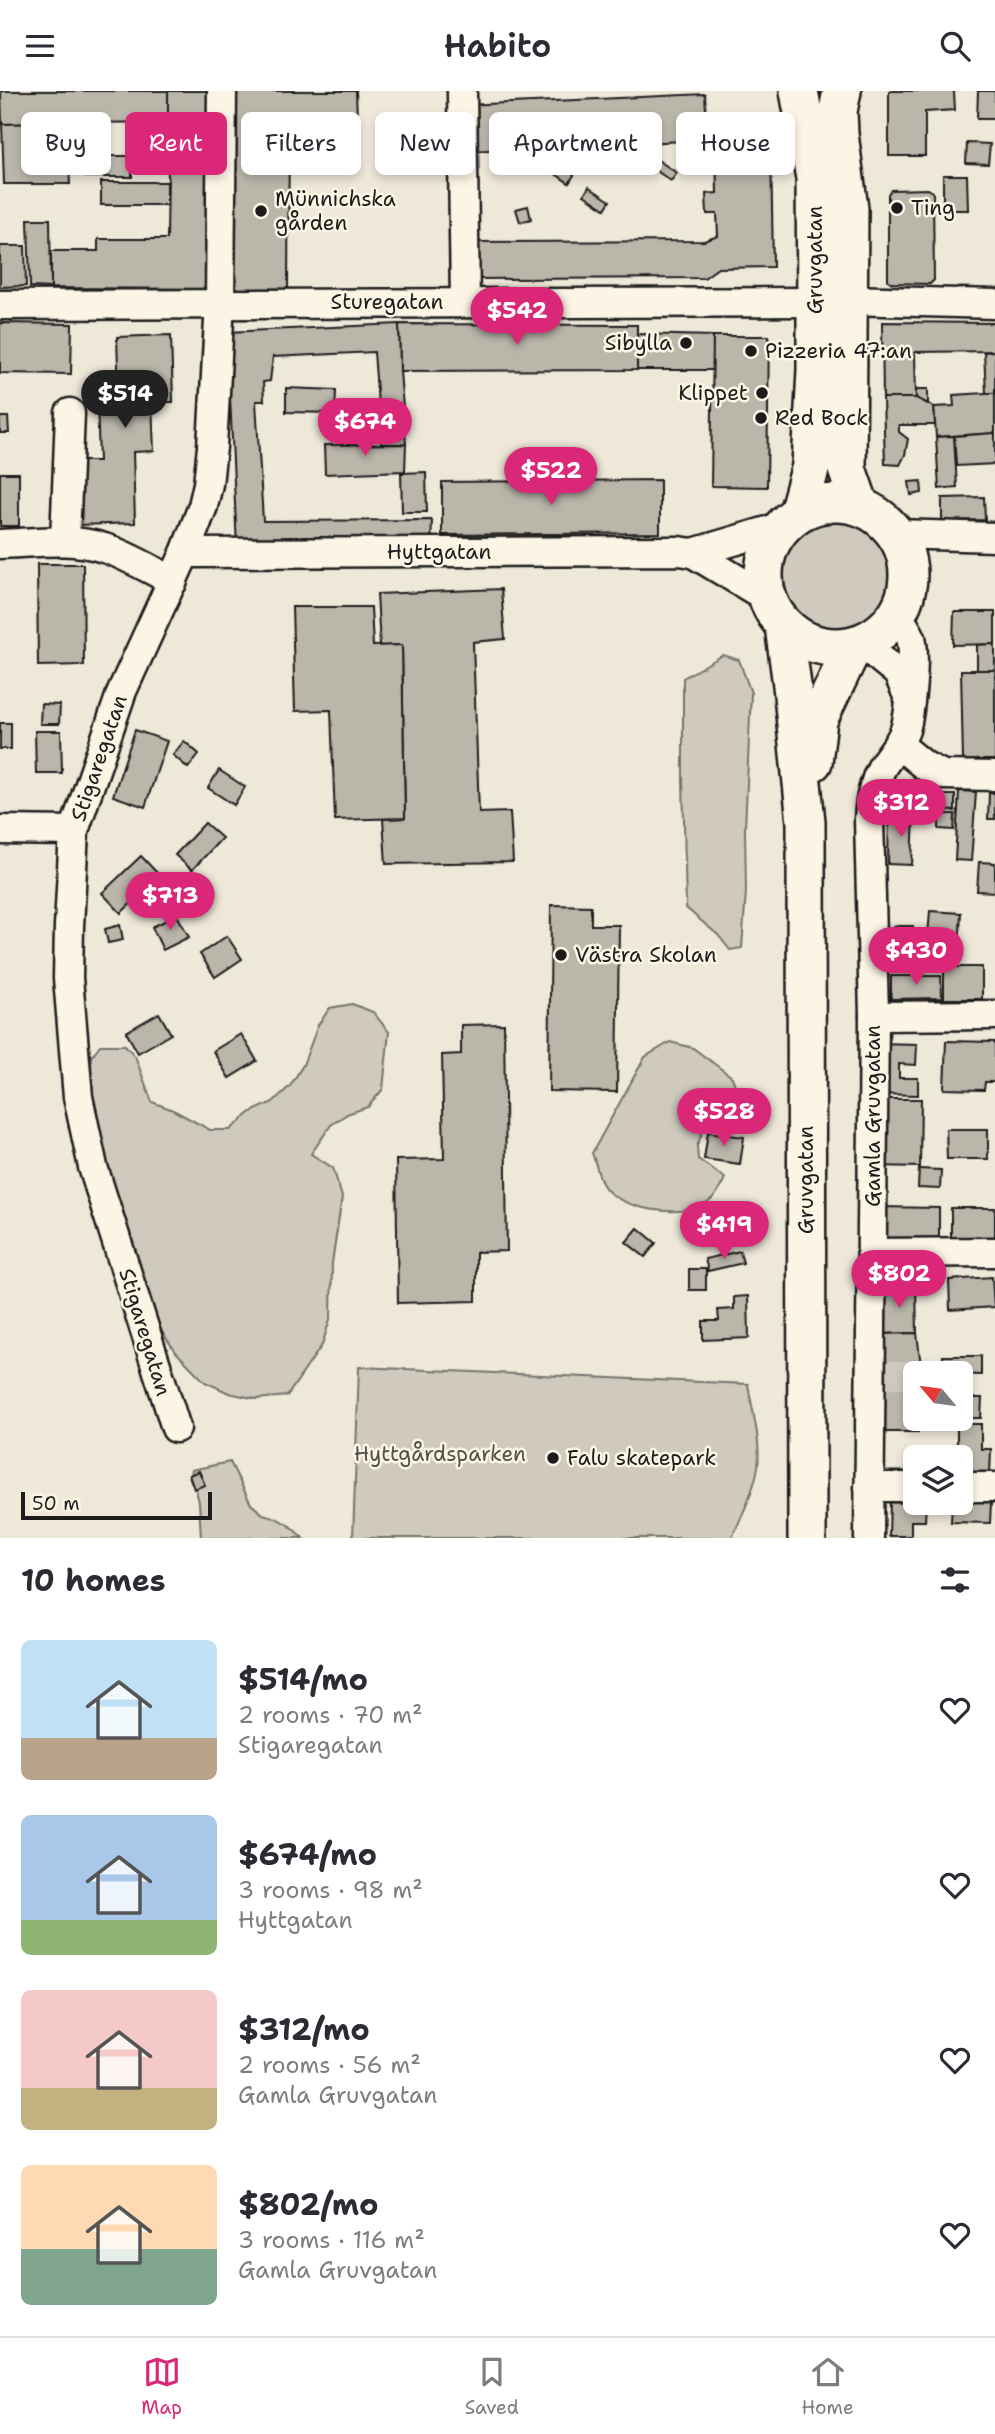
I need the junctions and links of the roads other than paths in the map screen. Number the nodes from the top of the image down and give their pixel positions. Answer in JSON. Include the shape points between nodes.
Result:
{"nodes":[{"id":1,"x":222,"y":91,"type":"edge"},
{"id":2,"x":462,"y":91,"type":"edge"},
{"id":3,"x":799,"y":91,"type":"edge"},
{"id":4,"x":842,"y":91,"type":"edge"},
{"id":5,"x":832,"y":301,"type":"junction"},
{"id":6,"x":465,"y":302,"type":"junction"},
{"id":7,"x":220,"y":303,"type":"junction"},
{"id":8,"x":995,"y":304,"type":"edge"},
{"id":9,"x":0,"y":305,"type":"edge"},
{"id":10,"x":70,"y":413,"type":"dead end"},
{"id":11,"x":860,"y":506,"type":"junction"},
{"id":12,"x":790,"y":520,"type":"junction"},
{"id":13,"x":896,"y":534,"type":"junction"},
{"id":14,"x":995,"y":537,"type":"edge"},
{"id":15,"x":65,"y":541,"type":"junction"},
{"id":16,"x":0,"y":544,"type":"edge"},
{"id":17,"x":184,"y":553,"type":"junction"},
{"id":18,"x":693,"y":553,"type":"junction"},
{"id":19,"x":173,"y":581,"type":"junction"},
{"id":20,"x":775,"y":611,"type":"junction"},
{"id":21,"x":897,"y":614,"type":"junction"},
{"id":22,"x":857,"y":644,"type":"junction"},
{"id":23,"x":909,"y":698,"type":"junction"},
{"id":24,"x":898,"y":744,"type":"junction"},
{"id":25,"x":995,"y":776,"type":"edge"},
{"id":26,"x":806,"y":822,"type":"junction"},
{"id":27,"x":0,"y":830,"type":"edge"},
{"id":28,"x":74,"y":831,"type":"junction"},
{"id":29,"x":995,"y":1015,"type":"edge"},
{"id":30,"x":874,"y":1016,"type":"junction"},
{"id":31,"x":995,"y":1252,"type":"edge"},
{"id":32,"x":873,"y":1253,"type":"junction"},
{"id":33,"x":176,"y":1428,"type":"dead end"},
{"id":34,"x":869,"y":1487,"type":"junction"},
{"id":35,"x":903,"y":1487,"type":"edge"},
{"id":36,"x":973,"y":1487,"type":"edge"},
{"id":37,"x":995,"y":1487,"type":"edge"},
{"id":38,"x":807,"y":1538,"type":"edge"},
{"id":39,"x":869,"y":1538,"type":"edge"}],
"edges":[{"from":1,"to":7,"type":"street","name":"Stigaregatan"},
{"from":2,"to":6,"type":"street"},
{"from":3,"to":5,"type":"main road","name":"Gruvgatan"},
{"from":4,"to":5,"type":"main road","name":"Gruvgatan","via":[[838,111],[849,209]]},
{"from":5,"to":6,"type":"street","name":"Sturegatan"},
{"from":5,"to":8,"type":"street","name":"Sturegatan"},
{"from":5,"to":11,"type":"main road","name":"Gruvgatan","via":[[847,469]]},
{"from":5,"to":12,"type":"main road","name":"Gruvgatan","via":[[816,370],[811,466]]},
{"from":6,"to":7,"type":"street","name":"Sturegatan"},
{"from":7,"to":9,"type":"street","name":"Sturegatan"},
{"from":7,"to":17,"type":"street","name":"Stigaregatan","via":[[208,484]]},
{"from":10,"to":15,"type":"street"},
{"from":11,"to":12,"type":"main road","via":[[828,503]]},
{"from":11,"to":13,"type":"main road"},
{"from":12,"to":18,"type":"street","name":"Hyttgatan"},
{"from":12,"to":20,"type":"main road","via":[[773,539],[765,560],[763,583]]},
{"from":13,"to":14,"type":"street"},
{"from":13,"to":21,"type":"main road","via":[[908,574]]},
{"from":15,"to":16,"type":"street"},
{"from":15,"to":19,"type":"street","via":[[106,548]]},
{"from":17,"to":18,"type":"street","name":"Hyttgatan"},
{"from":17,"to":19,"type":"street","name":"Stigaregatan"},
{"from":18,"to":20,"type":"street","name":"Hyttgatan"},
{"from":19,"to":28,"type":"street","name":"Stigaregatan","via":[[122,691]]},
{"from":20,"to":22,"type":"main road","via":[[793,634],[816,645]]},
{"from":20,"to":26,"type":"main road","name":"Gruvgatan","via":[[792,685]]},
{"from":21,"to":22,"type":"main road","via":[[877,634]]},
{"from":21,"to":23,"type":"street","name":"Gamla Gruvgatan","via":[[911,639],[914,665]]},
{"from":22,"to":23,"type":"street","via":[[898,673]]},
{"from":22,"to":26,"type":"main road","name":"Gruvgatan","via":[[818,720]]},
{"from":23,"to":24,"type":"street","name":"Gamla Gruvgatan","via":[[905,730]]},
{"from":24,"to":25,"type":"street","via":[[943,775]]},
{"from":24,"to":30,"type":"street","name":"Gamla Gruvgatan","via":[[870,797]]},
{"from":26,"to":38,"type":"main road","name":"Gruvgatan"},
{"from":27,"to":28,"type":"street"},
{"from":28,"to":33,"type":"street","name":"Stigaregatan","via":[[68,978],[78,1097],[93,1167]]},
{"from":29,"to":30,"type":"street"},
{"from":30,"to":32,"type":"street","name":"Gamla Gruvgatan"},
{"from":31,"to":32,"type":"street"},
{"from":32,"to":34,"type":"street","name":"Gamla Gruvgatan","via":[[876,1375]]},
{"from":34,"to":35,"type":"street"},
{"from":34,"to":39,"type":"street","name":"Gamla Gruvgatan"},
{"from":36,"to":37,"type":"street"}]}
